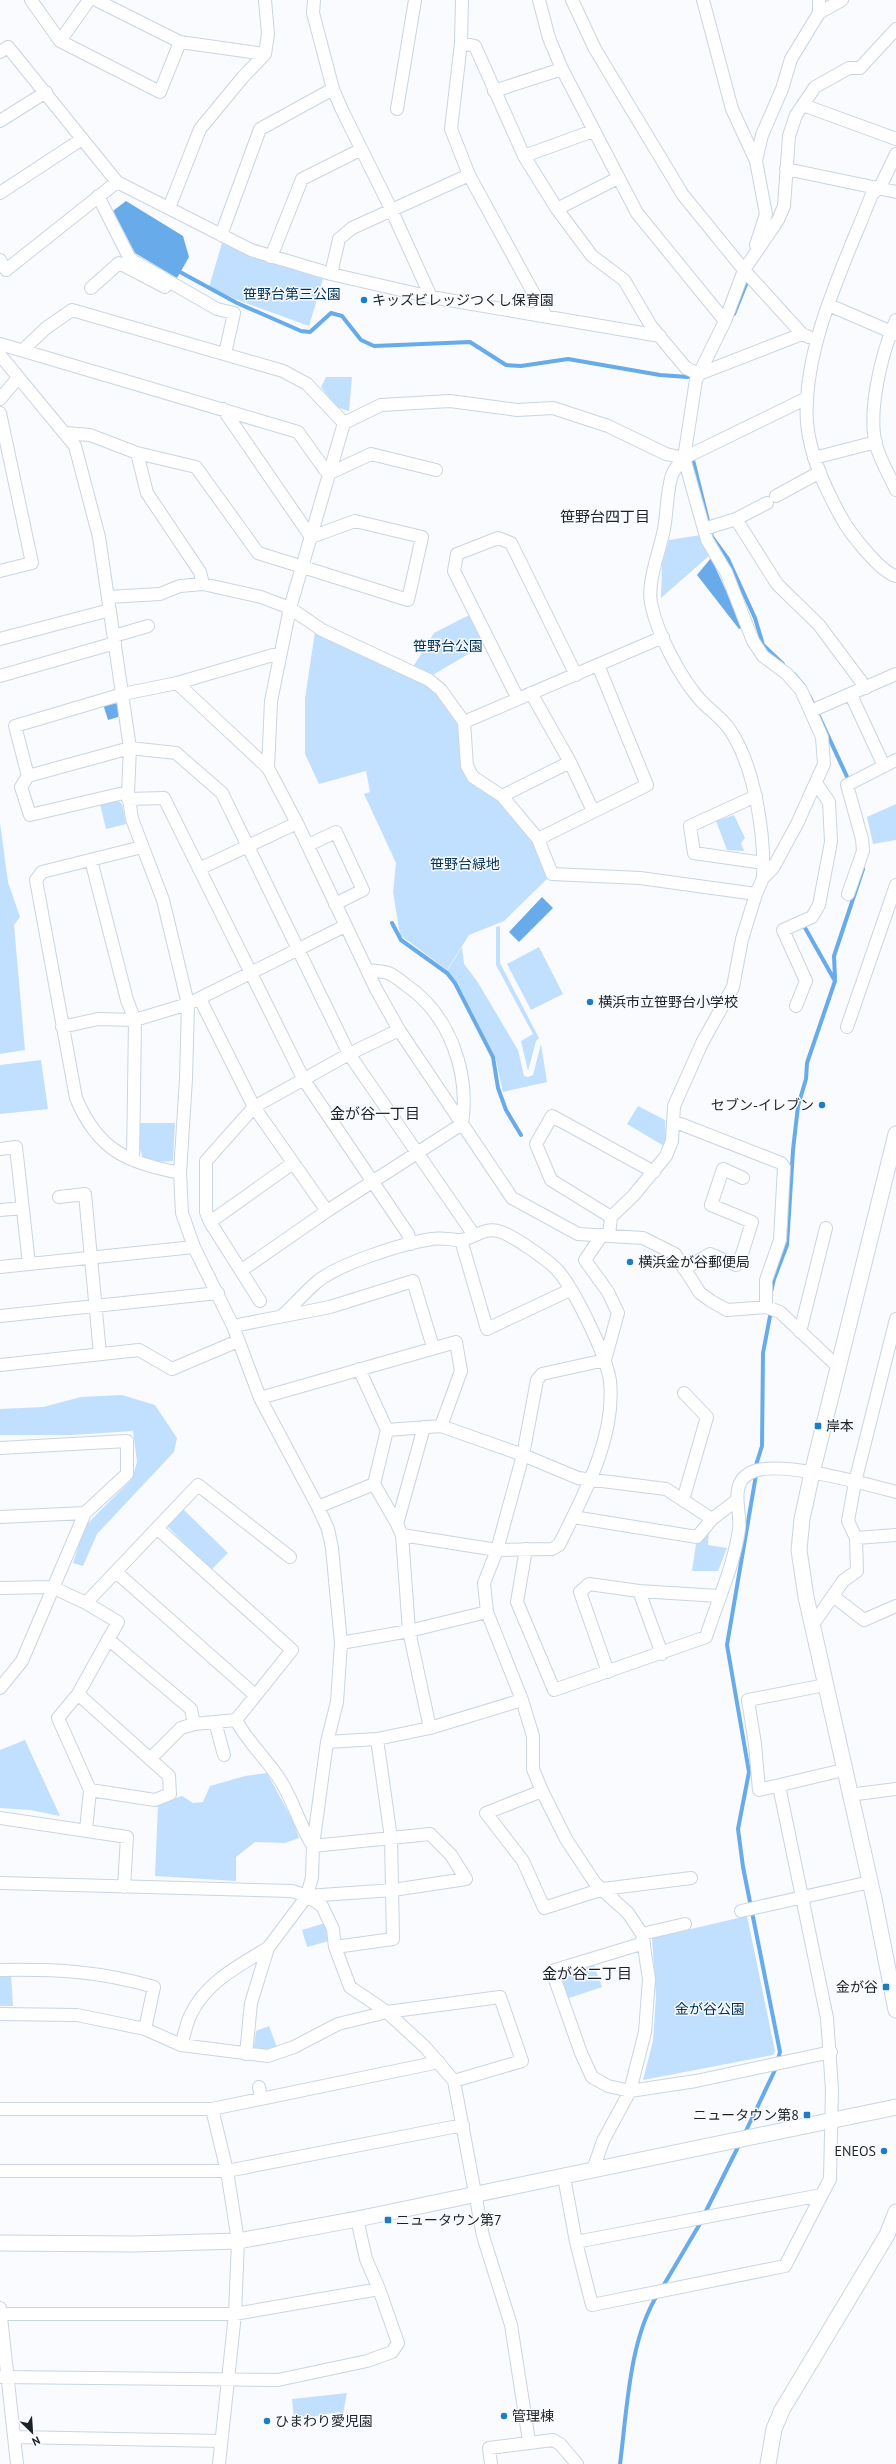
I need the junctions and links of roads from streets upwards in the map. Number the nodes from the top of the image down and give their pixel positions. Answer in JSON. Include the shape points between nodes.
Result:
{"nodes":[{"id":1,"x":30,"y":0,"type":"edge"},
{"id":2,"x":89,"y":0,"type":"edge"},
{"id":3,"x":96,"y":0,"type":"edge"},
{"id":4,"x":265,"y":0,"type":"edge"},
{"id":5,"x":314,"y":0,"type":"edge"},
{"id":6,"x":414,"y":0,"type":"edge"},
{"id":7,"x":462,"y":0,"type":"edge"},
{"id":8,"x":539,"y":0,"type":"edge"},
{"id":9,"x":572,"y":0,"type":"edge"},
{"id":10,"x":703,"y":0,"type":"edge"},
{"id":11,"x":819,"y":0,"type":"edge"},
{"id":12,"x":842,"y":0,"type":"edge"},
{"id":13,"x":819,"y":13,"type":"junction"},
{"id":14,"x":896,"y":29,"type":"edge"},
{"id":15,"x":60,"y":41,"type":"junction"},
{"id":16,"x":180,"y":42,"type":"junction"},
{"id":17,"x":461,"y":43,"type":"junction"},
{"id":18,"x":0,"y":52,"type":"edge"},
{"id":19,"x":265,"y":54,"type":"junction"},
{"id":20,"x":562,"y":68,"type":"junction"},
{"id":21,"x":333,"y":89,"type":"junction"},
{"id":22,"x":494,"y":91,"type":"junction"},
{"id":23,"x":46,"y":92,"type":"junction"},
{"id":24,"x":803,"y":105,"type":"junction"},
{"id":25,"x":397,"y":109,"type":"dead end"},
{"id":26,"x":0,"y":121,"type":"edge"},
{"id":27,"x":594,"y":131,"type":"junction"},
{"id":28,"x":82,"y":139,"type":"junction"},
{"id":29,"x":896,"y":139,"type":"edge"},
{"id":30,"x":360,"y":150,"type":"junction"},
{"id":31,"x":896,"y":154,"type":"edge"},
{"id":32,"x":524,"y":156,"type":"junction"},
{"id":33,"x":756,"y":161,"type":"junction"},
{"id":34,"x":786,"y":169,"type":"junction"},
{"id":35,"x":469,"y":175,"type":"junction"},
{"id":36,"x":618,"y":178,"type":"junction"},
{"id":37,"x":117,"y":182,"type":"junction"},
{"id":38,"x":880,"y":187,"type":"junction"},
{"id":39,"x":896,"y":192,"type":"edge"},
{"id":40,"x":0,"y":193,"type":"edge"},
{"id":41,"x":98,"y":196,"type":"junction"},
{"id":42,"x":169,"y":208,"type":"junction"},
{"id":43,"x":557,"y":208,"type":"junction"},
{"id":44,"x":391,"y":209,"type":"junction"},
{"id":45,"x":221,"y":235,"type":"junction"},
{"id":46,"x":757,"y":248,"type":"junction"},
{"id":47,"x":271,"y":257,"type":"junction"},
{"id":48,"x":0,"y":260,"type":"edge"},
{"id":49,"x":744,"y":270,"type":"junction"},
{"id":50,"x":331,"y":274,"type":"junction"},
{"id":51,"x":180,"y":286,"type":"junction"},
{"id":52,"x":91,"y":288,"type":"dead end"},
{"id":53,"x":431,"y":297,"type":"junction"},
{"id":54,"x":829,"y":305,"type":"junction"},
{"id":55,"x":546,"y":316,"type":"junction"},
{"id":56,"x":896,"y":320,"type":"edge"},
{"id":57,"x":725,"y":321,"type":"junction"},
{"id":58,"x":893,"y":333,"type":"edge"},
{"id":59,"x":802,"y":334,"type":"junction"},
{"id":60,"x":660,"y":336,"type":"junction"},
{"id":61,"x":816,"y":339,"type":"junction"},
{"id":62,"x":0,"y":344,"type":"edge"},
{"id":63,"x":23,"y":350,"type":"junction"},
{"id":64,"x":225,"y":354,"type":"junction"},
{"id":65,"x":0,"y":355,"type":"edge"},
{"id":66,"x":699,"y":374,"type":"junction"},
{"id":67,"x":18,"y":378,"type":"junction"},
{"id":68,"x":807,"y":398,"type":"junction"},
{"id":69,"x":0,"y":399,"type":"edge"},
{"id":70,"x":224,"y":409,"type":"junction"},
{"id":71,"x":0,"y":413,"type":"edge"},
{"id":72,"x":344,"y":423,"type":"junction"},
{"id":73,"x":66,"y":433,"type":"junction"},
{"id":74,"x":876,"y":442,"type":"junction"},
{"id":75,"x":137,"y":453,"type":"junction"},
{"id":76,"x":684,"y":458,"type":"junction"},
{"id":77,"x":814,"y":458,"type":"junction"},
{"id":78,"x":436,"y":470,"type":"dead end"},
{"id":79,"x":820,"y":472,"type":"junction"},
{"id":80,"x":328,"y":474,"type":"junction"},
{"id":81,"x":896,"y":490,"type":"edge"},
{"id":82,"x":736,"y":519,"type":"junction"},
{"id":83,"x":704,"y":529,"type":"junction"},
{"id":84,"x":311,"y":537,"type":"junction"},
{"id":85,"x":303,"y":568,"type":"junction"},
{"id":86,"x":0,"y":571,"type":"edge"},
{"id":87,"x":896,"y":576,"type":"edge"},
{"id":88,"x":203,"y":584,"type":"junction"},
{"id":89,"x":108,"y":597,"type":"junction"},
{"id":90,"x":290,"y":608,"type":"junction"},
{"id":91,"x":110,"y":610,"type":"junction"},
{"id":92,"x":148,"y":626,"type":"dead end"},
{"id":93,"x":664,"y":637,"type":"junction"},
{"id":94,"x":0,"y":639,"type":"edge"},
{"id":95,"x":115,"y":640,"type":"junction"},
{"id":96,"x":280,"y":653,"type":"junction"},
{"id":97,"x":598,"y":665,"type":"junction"},
{"id":98,"x":896,"y":674,"type":"edge"},
{"id":99,"x":576,"y":675,"type":"junction"},
{"id":100,"x":0,"y":676,"type":"edge"},
{"id":101,"x":177,"y":683,"type":"junction"},
{"id":102,"x":866,"y":688,"type":"junction"},
{"id":103,"x":123,"y":694,"type":"junction"},
{"id":104,"x":531,"y":694,"type":"junction"},
{"id":105,"x":851,"y":695,"type":"junction"},
{"id":106,"x":518,"y":699,"type":"junction"},
{"id":107,"x":811,"y":711,"type":"junction"},
{"id":108,"x":464,"y":722,"type":"junction"},
{"id":109,"x":130,"y":748,"type":"junction"},
{"id":110,"x":896,"y":760,"type":"edge"},
{"id":111,"x":570,"y":762,"type":"junction"},
{"id":112,"x":884,"y":766,"type":"junction"},
{"id":113,"x":268,"y":768,"type":"junction"},
{"id":114,"x":28,"y":776,"type":"junction"},
{"id":115,"x":816,"y":783,"type":"junction"},
{"id":116,"x":128,"y":795,"type":"junction"},
{"id":117,"x":502,"y":796,"type":"junction"},
{"id":118,"x":756,"y":796,"type":"junction"},
{"id":119,"x":592,"y":811,"type":"junction"},
{"id":120,"x":297,"y":823,"type":"junction"},
{"id":121,"x":538,"y":839,"type":"junction"},
{"id":122,"x":308,"y":845,"type":"junction"},
{"id":123,"x":248,"y":846,"type":"junction"},
{"id":124,"x":142,"y":847,"type":"junction"},
{"id":125,"x":91,"y":860,"type":"junction"},
{"id":126,"x":764,"y":863,"type":"junction"},
{"id":127,"x":199,"y":869,"type":"junction"},
{"id":128,"x":763,"y":878,"type":"junction"},
{"id":129,"x":896,"y":885,"type":"edge"},
{"id":130,"x":756,"y":894,"type":"junction"},
{"id":131,"x":848,"y":894,"type":"dead end"},
{"id":132,"x":335,"y":904,"type":"junction"},
{"id":133,"x":346,"y":926,"type":"junction"},
{"id":134,"x":298,"y":949,"type":"junction"},
{"id":135,"x":367,"y":970,"type":"junction"},
{"id":136,"x":251,"y":972,"type":"junction"},
{"id":137,"x":200,"y":998,"type":"junction"},
{"id":138,"x":188,"y":1004,"type":"junction"},
{"id":139,"x":796,"y":1006,"type":"dead end"},
{"id":140,"x":135,"y":1020,"type":"junction"},
{"id":141,"x":62,"y":1027,"type":"junction"},
{"id":142,"x":847,"y":1027,"type":"dead end"},
{"id":143,"x":399,"y":1030,"type":"junction"},
{"id":144,"x":349,"y":1054,"type":"junction"},
{"id":145,"x":304,"y":1080,"type":"junction"},
{"id":146,"x":254,"y":1107,"type":"junction"},
{"id":147,"x":673,"y":1121,"type":"junction"},
{"id":148,"x":462,"y":1124,"type":"junction"},
{"id":149,"x":895,"y":1143,"type":"edge"},
{"id":150,"x":0,"y":1149,"type":"edge"},
{"id":151,"x":417,"y":1154,"type":"junction"},
{"id":152,"x":133,"y":1160,"type":"junction"},
{"id":153,"x":293,"y":1163,"type":"junction"},
{"id":154,"x":654,"y":1172,"type":"junction"},
{"id":155,"x":180,"y":1173,"type":"junction"},
{"id":156,"x":743,"y":1178,"type":"dead end"},
{"id":157,"x":372,"y":1183,"type":"junction"},
{"id":158,"x":59,"y":1197,"type":"dead end"},
{"id":159,"x":22,"y":1208,"type":"junction"},
{"id":160,"x":0,"y":1210,"type":"edge"},
{"id":161,"x":327,"y":1211,"type":"junction"},
{"id":162,"x":611,"y":1217,"type":"junction"},
{"id":163,"x":210,"y":1222,"type":"junction"},
{"id":164,"x":826,"y":1228,"type":"dead end"},
{"id":165,"x":474,"y":1235,"type":"junction"},
{"id":166,"x":606,"y":1235,"type":"junction"},
{"id":167,"x":461,"y":1240,"type":"junction"},
{"id":168,"x":412,"y":1244,"type":"junction"},
{"id":169,"x":194,"y":1247,"type":"junction"},
{"id":170,"x":91,"y":1258,"type":"junction"},
{"id":171,"x":29,"y":1264,"type":"junction"},
{"id":172,"x":0,"y":1267,"type":"edge"},
{"id":173,"x":684,"y":1269,"type":"junction"},
{"id":174,"x":242,"y":1270,"type":"junction"},
{"id":175,"x":570,"y":1290,"type":"junction"},
{"id":176,"x":218,"y":1293,"type":"junction"},
{"id":177,"x":260,"y":1301,"type":"dead end"},
{"id":178,"x":96,"y":1305,"type":"junction"},
{"id":179,"x":766,"y":1307,"type":"junction"},
{"id":180,"x":283,"y":1315,"type":"junction"},
{"id":181,"x":0,"y":1316,"type":"edge"},
{"id":182,"x":896,"y":1319,"type":"edge"},
{"id":183,"x":233,"y":1326,"type":"junction"},
{"id":184,"x":800,"y":1332,"type":"junction"},
{"id":185,"x":238,"y":1341,"type":"junction"},
{"id":186,"x":433,"y":1347,"type":"junction"},
{"id":187,"x":100,"y":1354,"type":"junction"},
{"id":188,"x":605,"y":1360,"type":"junction"},
{"id":189,"x":0,"y":1365,"type":"edge"},
{"id":190,"x":838,"y":1366,"type":"junction"},
{"id":191,"x":359,"y":1369,"type":"junction"},
{"id":192,"x":684,"y":1393,"type":"dead end"},
{"id":193,"x":260,"y":1398,"type":"junction"},
{"id":194,"x":441,"y":1426,"type":"junction"},
{"id":195,"x":424,"y":1427,"type":"junction"},
{"id":196,"x":387,"y":1430,"type":"junction"},
{"id":197,"x":0,"y":1448,"type":"edge"},
{"id":198,"x":523,"y":1455,"type":"junction"},
{"id":199,"x":812,"y":1473,"type":"junction"},
{"id":200,"x":592,"y":1478,"type":"junction"},
{"id":201,"x":855,"y":1482,"type":"junction"},
{"id":202,"x":374,"y":1484,"type":"junction"},
{"id":203,"x":896,"y":1492,"type":"edge"},
{"id":204,"x":683,"y":1500,"type":"junction"},
{"id":205,"x":737,"y":1500,"type":"junction"},
{"id":206,"x":318,"y":1507,"type":"junction"},
{"id":207,"x":85,"y":1513,"type":"junction"},
{"id":208,"x":0,"y":1517,"type":"edge"},
{"id":209,"x":573,"y":1517,"type":"junction"},
{"id":210,"x":712,"y":1519,"type":"junction"},
{"id":211,"x":158,"y":1529,"type":"junction"},
{"id":212,"x":400,"y":1530,"type":"junction"},
{"id":213,"x":896,"y":1535,"type":"edge"},
{"id":214,"x":856,"y":1538,"type":"junction"},
{"id":215,"x":526,"y":1549,"type":"junction"},
{"id":216,"x":497,"y":1550,"type":"junction"},
{"id":217,"x":290,"y":1557,"type":"dead end"},
{"id":218,"x":116,"y":1572,"type":"junction"},
{"id":219,"x":52,"y":1587,"type":"junction"},
{"id":220,"x":0,"y":1588,"type":"edge"},
{"id":221,"x":639,"y":1591,"type":"junction"},
{"id":222,"x":719,"y":1596,"type":"junction"},
{"id":223,"x":833,"y":1596,"type":"junction"},
{"id":224,"x":86,"y":1603,"type":"junction"},
{"id":225,"x":896,"y":1606,"type":"edge"},
{"id":226,"x":487,"y":1612,"type":"junction"},
{"id":227,"x":812,"y":1626,"type":"junction"},
{"id":228,"x":409,"y":1632,"type":"junction"},
{"id":229,"x":108,"y":1639,"type":"junction"},
{"id":230,"x":342,"y":1643,"type":"junction"},
{"id":231,"x":662,"y":1654,"type":"junction"},
{"id":232,"x":608,"y":1672,"type":"junction"},
{"id":233,"x":825,"y":1685,"type":"junction"},
{"id":234,"x":0,"y":1688,"type":"edge"},
{"id":235,"x":78,"y":1694,"type":"junction"},
{"id":236,"x":255,"y":1695,"type":"junction"},
{"id":237,"x":522,"y":1700,"type":"junction"},
{"id":238,"x":236,"y":1720,"type":"junction"},
{"id":239,"x":215,"y":1722,"type":"junction"},
{"id":240,"x":194,"y":1724,"type":"junction"},
{"id":241,"x":430,"y":1728,"type":"junction"},
{"id":242,"x":377,"y":1739,"type":"junction"},
{"id":243,"x":326,"y":1742,"type":"junction"},
{"id":244,"x":224,"y":1755,"type":"dead end"},
{"id":245,"x":151,"y":1758,"type":"junction"},
{"id":246,"x":843,"y":1770,"type":"junction"},
{"id":247,"x":779,"y":1786,"type":"junction"},
{"id":248,"x":896,"y":1789,"type":"edge"},
{"id":249,"x":90,"y":1790,"type":"junction"},
{"id":250,"x":542,"y":1791,"type":"junction"},
{"id":251,"x":849,"y":1795,"type":"junction"},
{"id":252,"x":0,"y":1818,"type":"edge"},
{"id":253,"x":86,"y":1830,"type":"junction"},
{"id":254,"x":391,"y":1838,"type":"junction"},
{"id":255,"x":313,"y":1846,"type":"junction"},
{"id":256,"x":691,"y":1878,"type":"dead end"},
{"id":257,"x":870,"y":1882,"type":"junction"},
{"id":258,"x":0,"y":1884,"type":"edge"},
{"id":259,"x":124,"y":1887,"type":"junction"},
{"id":260,"x":603,"y":1889,"type":"junction"},
{"id":261,"x":393,"y":1890,"type":"junction"},
{"id":262,"x":307,"y":1896,"type":"junction"},
{"id":263,"x":802,"y":1897,"type":"junction"},
{"id":264,"x":742,"y":1911,"type":"dead end"},
{"id":265,"x":685,"y":1924,"type":"dead end"},
{"id":266,"x":643,"y":1939,"type":"junction"},
{"id":267,"x":335,"y":1947,"type":"junction"},
{"id":268,"x":268,"y":1948,"type":"junction"},
{"id":269,"x":0,"y":1970,"type":"edge"},
{"id":270,"x":896,"y":2010,"type":"edge"},
{"id":271,"x":387,"y":2012,"type":"junction"},
{"id":272,"x":0,"y":2014,"type":"edge"},
{"id":273,"x":145,"y":2029,"type":"junction"},
{"id":274,"x":182,"y":2045,"type":"junction"},
{"id":275,"x":831,"y":2052,"type":"junction"},
{"id":276,"x":252,"y":2058,"type":"junction"},
{"id":277,"x":439,"y":2062,"type":"junction"},
{"id":278,"x":454,"y":2081,"type":"junction"},
{"id":279,"x":630,"y":2091,"type":"junction"},
{"id":280,"x":896,"y":2107,"type":"edge"},
{"id":281,"x":0,"y":2109,"type":"edge"},
{"id":282,"x":212,"y":2109,"type":"junction"},
{"id":283,"x":832,"y":2120,"type":"junction"},
{"id":284,"x":463,"y":2125,"type":"junction"},
{"id":285,"x":593,"y":2170,"type":"junction"},
{"id":286,"x":0,"y":2171,"type":"edge"},
{"id":287,"x":227,"y":2171,"type":"junction"},
{"id":288,"x":564,"y":2176,"type":"junction"},
{"id":289,"x":476,"y":2194,"type":"junction"},
{"id":290,"x":821,"y":2195,"type":"junction"},
{"id":291,"x":896,"y":2212,"type":"edge"},
{"id":292,"x":357,"y":2219,"type":"junction"},
{"id":293,"x":238,"y":2241,"type":"junction"},
{"id":294,"x":576,"y":2242,"type":"junction"},
{"id":295,"x":0,"y":2243,"type":"edge"},
{"id":296,"x":379,"y":2289,"type":"junction"},
{"id":297,"x":0,"y":2311,"type":"edge"},
{"id":298,"x":234,"y":2314,"type":"junction"},
{"id":299,"x":4,"y":2377,"type":"edge"},
{"id":300,"x":229,"y":2379,"type":"junction"},
{"id":301,"x":14,"y":2437,"type":"junction"},
{"id":302,"x":220,"y":2441,"type":"junction"},
{"id":303,"x":529,"y":2441,"type":"junction"},
{"id":304,"x":17,"y":2464,"type":"edge"},
{"id":305,"x":218,"y":2464,"type":"edge"},
{"id":306,"x":491,"y":2464,"type":"edge"},
{"id":307,"x":577,"y":2464,"type":"edge"},
{"id":308,"x":768,"y":2464,"type":"edge"}],
"edges":[{"from":1,"to":15,"type":"street"},
{"from":2,"to":15,"type":"street"},
{"from":3,"to":16,"type":"street"},
{"from":4,"to":19,"type":"street","via":[[268,34]]},
{"from":5,"to":21,"type":"street","via":[[312,13]]},
{"from":6,"to":25,"type":"street"},
{"from":7,"to":17,"type":"street"},
{"from":8,"to":20,"type":"street","via":[[549,38]]},
{"from":9,"to":49,"type":"street","via":[[595,49],[683,195]]},
{"from":10,"to":33,"type":"street","via":[[732,109]]},
{"from":11,"to":13,"type":"street"},
{"from":12,"to":13,"type":"street"},
{"from":13,"to":33,"type":"street","via":[[791,60],[782,89],[762,135]]},
{"from":14,"to":24,"type":"street","via":[[860,68],[849,68],[815,87]]},
{"from":15,"to":16,"type":"street","via":[[160,92]]},
{"from":16,"to":19,"type":"street"},
{"from":17,"to":22,"type":"street","via":[[475,46]]},
{"from":17,"to":35,"type":"street","via":[[450,123]]},
{"from":18,"to":23,"type":"street","via":[[8,47]]},
{"from":19,"to":42,"type":"street","via":[[200,129]]},
{"from":20,"to":22,"type":"street"},
{"from":20,"to":27,"type":"street"},
{"from":21,"to":30,"type":"street"},
{"from":21,"to":45,"type":"street","via":[[260,129]]},
{"from":22,"to":32,"type":"street"},
{"from":23,"to":26,"type":"street"},
{"from":23,"to":28,"type":"street"},
{"from":24,"to":29,"type":"street"},
{"from":24,"to":34,"type":"street","via":[[796,115],[789,136]]},
{"from":27,"to":32,"type":"street"},
{"from":27,"to":36,"type":"street"},
{"from":28,"to":37,"type":"street"},
{"from":28,"to":40,"type":"street"},
{"from":30,"to":44,"type":"street"},
{"from":30,"to":47,"type":"street","via":[[302,179]]},
{"from":31,"to":38,"type":"street"},
{"from":32,"to":43,"type":"street"},
{"from":33,"to":46,"type":"street","via":[[766,214],[755,243]]},
{"from":34,"to":38,"type":"street"},
{"from":34,"to":46,"type":"street","via":[[784,206],[778,220]]},
{"from":35,"to":44,"type":"street"},
{"from":35,"to":55,"type":"street"},
{"from":36,"to":43,"type":"street"},
{"from":36,"to":57,"type":"street","via":[[637,213]]},
{"from":37,"to":41,"type":"street"},
{"from":37,"to":42,"type":"street"},
{"from":38,"to":39,"type":"street"},
{"from":38,"to":54,"type":"street","via":[[872,194]]},
{"from":41,"to":48,"type":"street","via":[[6,270]]},
{"from":41,"to":51,"type":"street","via":[[130,259]]},
{"from":42,"to":45,"type":"street"},
{"from":43,"to":60,"type":"street","via":[[592,256],[624,280],[651,326]]},
{"from":44,"to":50,"type":"street","via":[[352,228],[339,239]]},
{"from":44,"to":53,"type":"street"},
{"from":45,"to":47,"type":"street","via":[[250,250]]},
{"from":46,"to":49,"type":"street"},
{"from":47,"to":50,"type":"street"},
{"from":49,"to":57,"type":"street"},
{"from":49,"to":59,"type":"street"},
{"from":50,"to":53,"type":"street"},
{"from":51,"to":52,"type":"street","via":[[176,293],[120,263]]},
{"from":51,"to":64,"type":"street","via":[[217,309],[234,313]]},
{"from":53,"to":55,"type":"street"},
{"from":54,"to":58,"type":"street"},
{"from":54,"to":61,"type":"street"},
{"from":55,"to":60,"type":"street"},
{"from":56,"to":58,"type":"street"},
{"from":57,"to":66,"type":"street"},
{"from":58,"to":74,"type":"street","via":[[880,368],[874,406]]},
{"from":59,"to":61,"type":"street"},
{"from":59,"to":66,"type":"street"},
{"from":60,"to":66,"type":"street","via":[[686,368]]},
{"from":61,"to":68,"type":"street"},
{"from":62,"to":63,"type":"street"},
{"from":63,"to":64,"type":"street","via":[[46,328],[72,310]]},
{"from":63,"to":70,"type":"street"},
{"from":64,"to":72,"type":"street","via":[[283,371],[307,384]]},
{"from":65,"to":67,"type":"street"},
{"from":66,"to":76,"type":"street"},
{"from":67,"to":69,"type":"street"},
{"from":67,"to":73,"type":"street"},
{"from":68,"to":76,"type":"street"},
{"from":68,"to":77,"type":"street","via":[[807,424]]},
{"from":70,"to":80,"type":"street","via":[[298,432]]},
{"from":70,"to":84,"type":"street"},
{"from":71,"to":86,"type":"street","via":[[32,563]]},
{"from":72,"to":76,"type":"street","via":[[381,405],[518,410],[552,408],[608,426],[666,454]]},
{"from":72,"to":80,"type":"street"},
{"from":73,"to":75,"type":"street","via":[[90,435]]},
{"from":73,"to":89,"type":"street","via":[[75,446],[86,484],[99,537]]},
{"from":74,"to":77,"type":"street"},
{"from":74,"to":81,"type":"street","via":[[877,450]]},
{"from":75,"to":85,"type":"street","via":[[196,467],[258,553]]},
{"from":75,"to":88,"type":"street","via":[[147,492],[200,572]]},
{"from":76,"to":83,"type":"street"},
{"from":76,"to":93,"type":"street","via":[[672,473],[664,530],[655,560],[651,602]]},
{"from":77,"to":79,"type":"street"},
{"from":78,"to":80,"type":"street","via":[[371,454]]},
{"from":79,"to":82,"type":"street"},
{"from":79,"to":87,"type":"street","via":[[828,494],[846,528],[865,550]]},
{"from":80,"to":84,"type":"street"},
{"from":82,"to":83,"type":"street"},
{"from":82,"to":102,"type":"street","via":[[778,584],[819,625]]},
{"from":83,"to":107,"type":"street","via":[[707,540],[726,572],[757,648],[795,681]]},
{"from":84,"to":85,"type":"street"},
{"from":84,"to":85,"type":"street","via":[[355,521],[422,537],[408,600]]},
{"from":85,"to":90,"type":"street"},
{"from":88,"to":89,"type":"street","via":[[180,586],[160,594]]},
{"from":88,"to":90,"type":"street","via":[[261,597]]},
{"from":89,"to":91,"type":"street"},
{"from":90,"to":96,"type":"street"},
{"from":90,"to":108,"type":"street","via":[[322,630],[429,680],[441,690]]},
{"from":91,"to":94,"type":"street"},
{"from":91,"to":95,"type":"street"},
{"from":92,"to":95,"type":"street"},
{"from":93,"to":97,"type":"street"},
{"from":93,"to":118,"type":"street","via":[[690,686],[702,702],[729,728],[738,742]]},
{"from":95,"to":100,"type":"street"},
{"from":95,"to":103,"type":"street"},
{"from":96,"to":101,"type":"street"},
{"from":96,"to":113,"type":"street","via":[[271,701]]},
{"from":97,"to":99,"type":"street"},
{"from":97,"to":119,"type":"street","via":[[647,785]]},
{"from":98,"to":102,"type":"street"},
{"from":99,"to":104,"type":"street"},
{"from":99,"to":106,"type":"street","via":[[511,543],[498,538],[457,554],[454,571]]},
{"from":101,"to":103,"type":"street"},
{"from":101,"to":113,"type":"street"},
{"from":102,"to":105,"type":"street"},
{"from":103,"to":109,"type":"street"},
{"from":103,"to":114,"type":"street","via":[[15,726]]},
{"from":104,"to":106,"type":"street"},
{"from":104,"to":111,"type":"street"},
{"from":105,"to":107,"type":"street"},
{"from":105,"to":112,"type":"street"},
{"from":106,"to":108,"type":"street"},
{"from":107,"to":115,"type":"street","via":[[822,737],[824,752],[824,764]]},
{"from":108,"to":117,"type":"street","via":[[467,766],[473,777]]},
{"from":109,"to":114,"type":"street"},
{"from":109,"to":116,"type":"street"},
{"from":109,"to":123,"type":"street","via":[[176,753],[222,793]]},
{"from":110,"to":112,"type":"street"},
{"from":111,"to":117,"type":"street"},
{"from":111,"to":119,"type":"street"},
{"from":112,"to":131,"type":"street","via":[[847,785],[863,851]]},
{"from":113,"to":120,"type":"street"},
{"from":114,"to":116,"type":"street","via":[[21,787],[30,815]]},
{"from":115,"to":128,"type":"street","via":[[773,868]]},
{"from":115,"to":139,"type":"street","via":[[829,802],[832,842],[819,905],[812,917],[783,930],[806,981]]},
{"from":116,"to":124,"type":"street","via":[[132,819]]},
{"from":116,"to":127,"type":"street","via":[[164,798]]},
{"from":117,"to":121,"type":"street"},
{"from":118,"to":126,"type":"street"},
{"from":118,"to":126,"type":"street","via":[[690,826],[694,852]]},
{"from":119,"to":121,"type":"street"},
{"from":120,"to":122,"type":"street"},
{"from":120,"to":123,"type":"street"},
{"from":121,"to":130,"type":"street","via":[[552,874],[640,878]]},
{"from":122,"to":132,"type":"street"},
{"from":122,"to":132,"type":"street","via":[[336,832],[363,890]]},
{"from":123,"to":127,"type":"street"},
{"from":123,"to":134,"type":"street"},
{"from":124,"to":125,"type":"street"},
{"from":124,"to":138,"type":"street","via":[[163,900]]},
{"from":125,"to":140,"type":"street","via":[[127,1000]]},
{"from":125,"to":141,"type":"street","via":[[42,872],[36,880]]},
{"from":126,"to":128,"type":"street"},
{"from":127,"to":136,"type":"street"},
{"from":128,"to":130,"type":"street"},
{"from":129,"to":142,"type":"street"},
{"from":130,"to":147,"type":"street","via":[[742,939],[733,987],[702,1042],[674,1106]]},
{"from":132,"to":133,"type":"street"},
{"from":133,"to":134,"type":"street"},
{"from":133,"to":135,"type":"street"},
{"from":134,"to":136,"type":"street"},
{"from":134,"to":144,"type":"street"},
{"from":135,"to":143,"type":"street"},
{"from":135,"to":148,"type":"street","via":[[389,973],[417,992],[443,1024],[458,1058],[466,1102]]},
{"from":136,"to":137,"type":"street"},
{"from":136,"to":145,"type":"street"},
{"from":137,"to":138,"type":"street"},
{"from":137,"to":146,"type":"street"},
{"from":138,"to":140,"type":"street"},
{"from":138,"to":155,"type":"street"},
{"from":140,"to":141,"type":"street","via":[[98,1019]]},
{"from":140,"to":152,"type":"street"},
{"from":141,"to":152,"type":"street","via":[[76,1098],[84,1118],[93,1132],[114,1151]]},
{"from":143,"to":144,"type":"street"},
{"from":143,"to":148,"type":"street"},
{"from":144,"to":145,"type":"street"},
{"from":144,"to":151,"type":"street"},
{"from":145,"to":146,"type":"street"},
{"from":145,"to":157,"type":"street"},
{"from":146,"to":153,"type":"street"},
{"from":146,"to":163,"type":"street","via":[[206,1161],[206,1212]]},
{"from":147,"to":154,"type":"street","via":[[672,1141],[666,1156]]},
{"from":147,"to":179,"type":"street","via":[[781,1163],[784,1167],[780,1240],[766,1280]]},
{"from":148,"to":151,"type":"street"},
{"from":148,"to":166,"type":"street","via":[[512,1198],[578,1234]]},
{"from":149,"to":190,"type":"street"},
{"from":150,"to":159,"type":"street","via":[[16,1147]]},
{"from":151,"to":157,"type":"street"},
{"from":151,"to":165,"type":"street"},
{"from":152,"to":155,"type":"street"},
{"from":153,"to":161,"type":"street"},
{"from":153,"to":163,"type":"street"},
{"from":154,"to":162,"type":"street"},
{"from":154,"to":162,"type":"street","via":[[552,1116],[536,1144],[551,1180]]},
{"from":155,"to":169,"type":"street","via":[[182,1213]]},
{"from":156,"to":173,"type":"street","via":[[724,1169],[711,1205],[752,1222],[736,1265],[710,1254]]},
{"from":157,"to":161,"type":"street"},
{"from":157,"to":168,"type":"street","via":[[408,1234]]},
{"from":158,"to":170,"type":"street","via":[[85,1194]]},
{"from":159,"to":160,"type":"street"},
{"from":159,"to":171,"type":"street"},
{"from":161,"to":174,"type":"street"},
{"from":162,"to":166,"type":"street"},
{"from":163,"to":174,"type":"street"},
{"from":164,"to":184,"type":"street"},
{"from":165,"to":167,"type":"street"},
{"from":165,"to":175,"type":"street","via":[[488,1230],[499,1231],[548,1260]]},
{"from":166,"to":173,"type":"street","via":[[643,1238],[675,1254]]},
{"from":166,"to":188,"type":"street","via":[[585,1260],[608,1292],[618,1313]]},
{"from":167,"to":168,"type":"street","via":[[434,1238]]},
{"from":167,"to":175,"type":"street","via":[[487,1328]]},
{"from":168,"to":180,"type":"street","via":[[341,1268],[319,1280]]},
{"from":169,"to":170,"type":"street"},
{"from":169,"to":176,"type":"street"},
{"from":170,"to":171,"type":"street"},
{"from":170,"to":178,"type":"street"},
{"from":171,"to":172,"type":"street"},
{"from":173,"to":179,"type":"street","via":[[700,1293],[728,1310]]},
{"from":174,"to":177,"type":"street"},
{"from":175,"to":188,"type":"street","via":[[598,1340],[600,1353]]},
{"from":176,"to":178,"type":"street"},
{"from":176,"to":183,"type":"street"},
{"from":178,"to":181,"type":"street"},
{"from":178,"to":187,"type":"street"},
{"from":179,"to":184,"type":"street","via":[[780,1312]]},
{"from":180,"to":183,"type":"street","via":[[269,1316]]},
{"from":180,"to":186,"type":"street","via":[[330,1307],[413,1281]]},
{"from":182,"to":201,"type":"street"},
{"from":183,"to":185,"type":"street"},
{"from":184,"to":190,"type":"street"},
{"from":185,"to":187,"type":"street","via":[[172,1370],[139,1350]]},
{"from":185,"to":193,"type":"street"},
{"from":186,"to":191,"type":"street"},
{"from":186,"to":194,"type":"street","via":[[456,1342],[461,1372]]},
{"from":187,"to":189,"type":"street"},
{"from":188,"to":198,"type":"street","via":[[542,1374],[537,1380]]},
{"from":188,"to":200,"type":"street","via":[[610,1382],[608,1423],[601,1455]]},
{"from":190,"to":199,"type":"street"},
{"from":191,"to":193,"type":"street"},
{"from":191,"to":196,"type":"street"},
{"from":192,"to":204,"type":"street","via":[[707,1417]]},
{"from":193,"to":206,"type":"street"},
{"from":194,"to":195,"type":"street"},
{"from":194,"to":198,"type":"street"},
{"from":195,"to":196,"type":"street"},
{"from":195,"to":212,"type":"street"},
{"from":196,"to":202,"type":"street"},
{"from":197,"to":207,"type":"street","via":[[127,1442],[127,1474]]},
{"from":198,"to":200,"type":"street","via":[[578,1478]]},
{"from":198,"to":216,"type":"street"},
{"from":199,"to":201,"type":"street"},
{"from":199,"to":205,"type":"street","via":[[761,1469],[748,1473],[739,1486]]},
{"from":199,"to":227,"type":"street","via":[[802,1519],[799,1550]]},
{"from":200,"to":204,"type":"street","via":[[666,1489]]},
{"from":200,"to":209,"type":"street"},
{"from":201,"to":203,"type":"street"},
{"from":201,"to":214,"type":"street","via":[[848,1521]]},
{"from":202,"to":206,"type":"street"},
{"from":202,"to":212,"type":"street"},
{"from":204,"to":210,"type":"street"},
{"from":205,"to":210,"type":"street"},
{"from":205,"to":222,"type":"street","via":[[740,1528]]},
{"from":206,"to":230,"type":"street","via":[[328,1529],[332,1548]]},
{"from":207,"to":208,"type":"street"},
{"from":207,"to":219,"type":"street"},
{"from":209,"to":210,"type":"street","via":[[697,1537]]},
{"from":209,"to":215,"type":"street","via":[[559,1545],[552,1550]]},
{"from":211,"to":217,"type":"street","via":[[198,1485]]},
{"from":211,"to":218,"type":"street"},
{"from":211,"to":236,"type":"street","via":[[292,1650]]},
{"from":212,"to":216,"type":"street"},
{"from":212,"to":228,"type":"street"},
{"from":213,"to":214,"type":"street"},
{"from":214,"to":223,"type":"street","via":[[857,1571],[843,1581]]},
{"from":215,"to":216,"type":"street"},
{"from":215,"to":232,"type":"street","via":[[517,1602],[554,1690]]},
{"from":216,"to":226,"type":"street","via":[[484,1583]]},
{"from":218,"to":224,"type":"street"},
{"from":218,"to":236,"type":"street"},
{"from":219,"to":220,"type":"street"},
{"from":219,"to":224,"type":"street"},
{"from":219,"to":234,"type":"street","via":[[22,1661]]},
{"from":221,"to":222,"type":"street"},
{"from":221,"to":231,"type":"street"},
{"from":221,"to":232,"type":"street","via":[[589,1584],[580,1592]]},
{"from":222,"to":231,"type":"street","via":[[706,1637]]},
{"from":223,"to":225,"type":"street","via":[[864,1620]]},
{"from":223,"to":227,"type":"street"},
{"from":224,"to":229,"type":"street","via":[[118,1622]]},
{"from":226,"to":228,"type":"street"},
{"from":226,"to":237,"type":"street"},
{"from":227,"to":233,"type":"street"},
{"from":228,"to":230,"type":"street"},
{"from":228,"to":241,"type":"street"},
{"from":229,"to":235,"type":"street"},
{"from":229,"to":240,"type":"street","via":[[191,1709]]},
{"from":230,"to":243,"type":"street","via":[[336,1702]]},
{"from":231,"to":232,"type":"street"},
{"from":233,"to":246,"type":"street"},
{"from":233,"to":247,"type":"street","via":[[748,1700],[759,1790]]},
{"from":235,"to":245,"type":"street"},
{"from":235,"to":249,"type":"street","via":[[58,1718]]},
{"from":236,"to":238,"type":"street"},
{"from":237,"to":241,"type":"street"},
{"from":237,"to":250,"type":"street","via":[[534,1736],[533,1769]]},
{"from":238,"to":239,"type":"street"},
{"from":238,"to":255,"type":"street","via":[[246,1738],[281,1780],[302,1829]]},
{"from":239,"to":240,"type":"street"},
{"from":239,"to":244,"type":"street"},
{"from":240,"to":245,"type":"street","via":[[181,1728]]},
{"from":241,"to":242,"type":"street"},
{"from":242,"to":243,"type":"street"},
{"from":242,"to":254,"type":"street"},
{"from":243,"to":255,"type":"street"},
{"from":245,"to":249,"type":"street","via":[[169,1776],[170,1794],[155,1800]]},
{"from":246,"to":247,"type":"street"},
{"from":246,"to":251,"type":"street"},
{"from":247,"to":263,"type":"street"},
{"from":248,"to":251,"type":"street"},
{"from":249,"to":253,"type":"street"},
{"from":250,"to":260,"type":"street","via":[[566,1839],[595,1882]]},
{"from":250,"to":260,"type":"street","via":[[486,1813],[523,1861],[544,1908]]},
{"from":251,"to":257,"type":"street"},
{"from":252,"to":253,"type":"street"},
{"from":253,"to":259,"type":"street","via":[[127,1837]]},
{"from":254,"to":255,"type":"street"},
{"from":254,"to":261,"type":"street"},
{"from":254,"to":261,"type":"street","via":[[430,1834],[451,1855],[466,1879]]},
{"from":255,"to":262,"type":"street","via":[[312,1877]]},
{"from":256,"to":260,"type":"street"},
{"from":257,"to":263,"type":"street"},
{"from":257,"to":270,"type":"street"},
{"from":258,"to":259,"type":"street"},
{"from":259,"to":262,"type":"street","via":[[292,1891]]},
{"from":260,"to":266,"type":"street","via":[[628,1913]]},
{"from":261,"to":262,"type":"street"},
{"from":261,"to":267,"type":"street","via":[[393,1940]]},
{"from":262,"to":267,"type":"street","via":[[322,1906],[333,1929]]},
{"from":262,"to":268,"type":"street"},
{"from":263,"to":264,"type":"street"},
{"from":263,"to":275,"type":"street","via":[[823,1996]]},
{"from":265,"to":266,"type":"street"},
{"from":266,"to":279,"type":"street","via":[[649,1979],[648,2005],[645,2032]]},
{"from":266,"to":279,"type":"street","via":[[552,1971],[592,2077],[608,2086]]},
{"from":267,"to":271,"type":"street","via":[[350,1987]]},
{"from":268,"to":274,"type":"street","via":[[230,1971],[204,1992],[190,2016]]},
{"from":268,"to":276,"type":"street","via":[[251,2003]]},
{"from":269,"to":273,"type":"street","via":[[60,1969],[119,1977],[154,1987]]},
{"from":271,"to":276,"type":"street","via":[[338,2024],[294,2047],[268,2056]]},
{"from":271,"to":277,"type":"street"},
{"from":271,"to":278,"type":"street","via":[[500,1997],[522,2061]]},
{"from":272,"to":273,"type":"street","via":[[77,2015]]},
{"from":273,"to":274,"type":"street"},
{"from":274,"to":276,"type":"street"},
{"from":275,"to":279,"type":"street","via":[[696,2081]]},
{"from":275,"to":283,"type":"street"},
{"from":277,"to":278,"type":"street"},
{"from":277,"to":282,"type":"street","via":[[260,2093]]},
{"from":278,"to":284,"type":"street"},
{"from":279,"to":285,"type":"street"},
{"from":280,"to":283,"type":"street"},
{"from":281,"to":282,"type":"street"},
{"from":282,"to":287,"type":"street"},
{"from":283,"to":285,"type":"street"},
{"from":283,"to":290,"type":"street","via":[[830,2179]]},
{"from":284,"to":287,"type":"street"},
{"from":284,"to":289,"type":"street"},
{"from":285,"to":288,"type":"street"},
{"from":286,"to":287,"type":"street"},
{"from":287,"to":293,"type":"street"},
{"from":288,"to":289,"type":"street"},
{"from":288,"to":294,"type":"street"},
{"from":289,"to":292,"type":"street"},
{"from":289,"to":303,"type":"street","via":[[483,2236],[511,2325]]},
{"from":290,"to":294,"type":"street"},
{"from":290,"to":294,"type":"street","via":[[785,2266],[592,2305]]},
{"from":291,"to":308,"type":"street","via":[[887,2234],[782,2410],[774,2429]]},
{"from":292,"to":293,"type":"street"},
{"from":292,"to":296,"type":"street","via":[[366,2258]]},
{"from":293,"to":295,"type":"street","via":[[135,2244]]},
{"from":293,"to":298,"type":"street"},
{"from":296,"to":298,"type":"street"},
{"from":296,"to":300,"type":"street","via":[[398,2343],[392,2352],[367,2361],[278,2380]]},
{"from":297,"to":298,"type":"street"},
{"from":297,"to":299,"type":"street"},
{"from":298,"to":300,"type":"street"},
{"from":299,"to":300,"type":"street"},
{"from":299,"to":301,"type":"street"},
{"from":300,"to":302,"type":"street"},
{"from":301,"to":302,"type":"street"},
{"from":301,"to":304,"type":"street"},
{"from":302,"to":305,"type":"street"},
{"from":303,"to":306,"type":"street","via":[[489,2448]]},
{"from":303,"to":307,"type":"street","via":[[553,2440],[560,2444]]}]}
